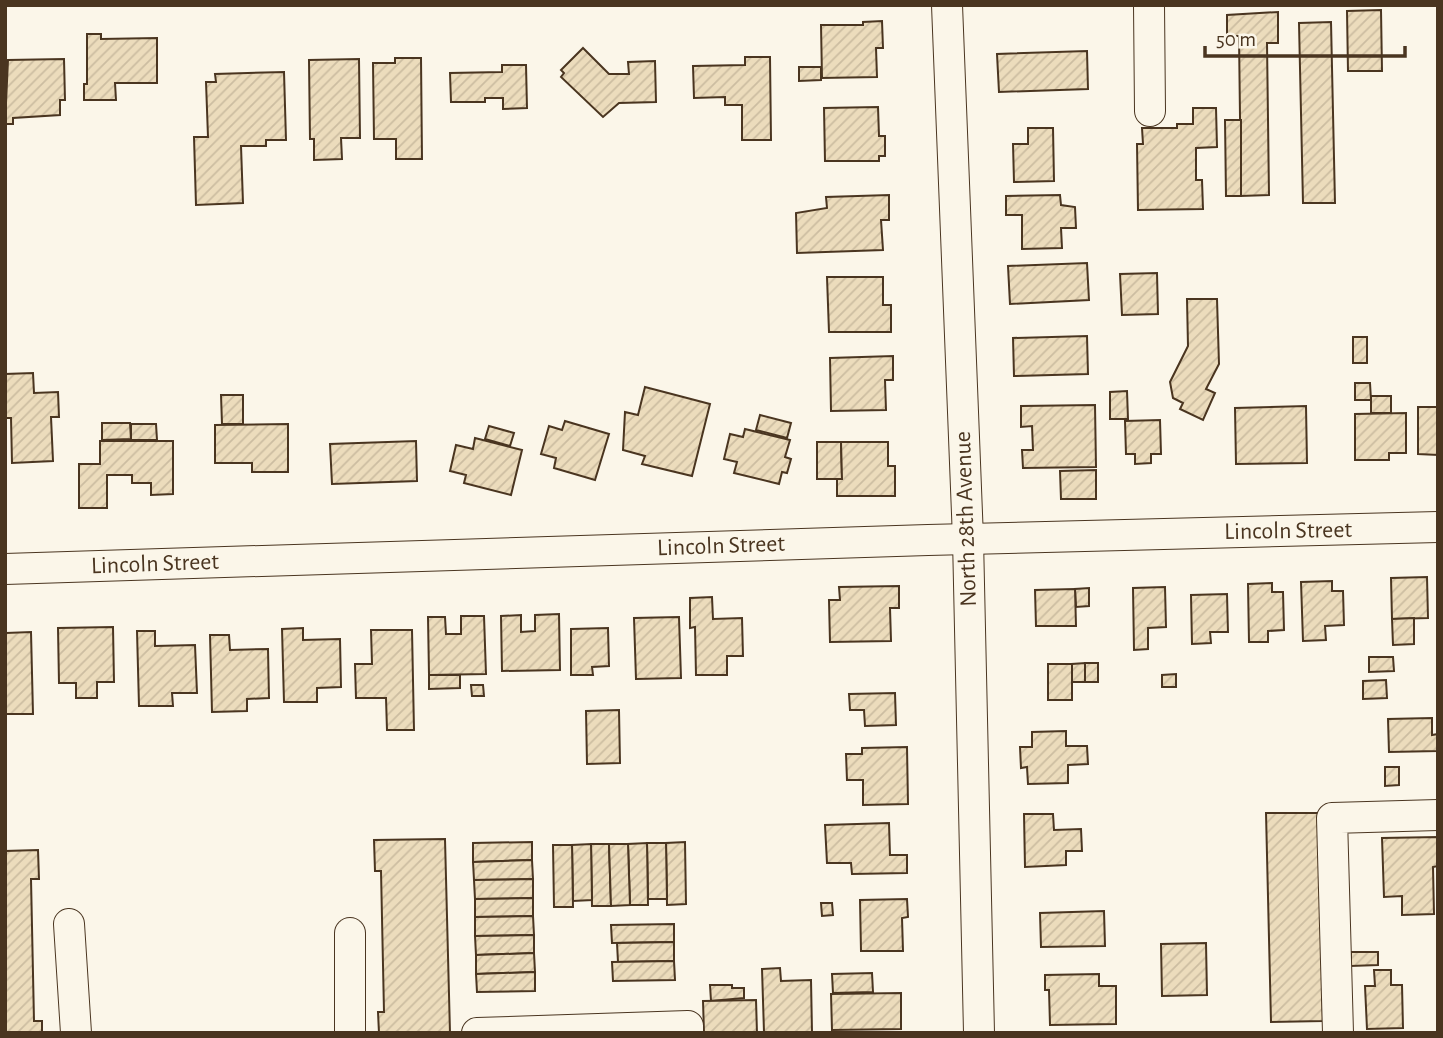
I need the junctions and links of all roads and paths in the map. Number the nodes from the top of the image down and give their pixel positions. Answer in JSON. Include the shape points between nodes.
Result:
{"nodes":[{"id":1,"x":947,"y":5,"type":"edge"},
{"id":2,"x":1149,"y":5,"type":"edge"},
{"id":3,"x":1150,"y":111,"type":"dead end"},
{"id":4,"x":1438,"y":527,"type":"edge"},
{"id":5,"x":968,"y":539,"type":"junction"},
{"id":6,"x":5,"y":569,"type":"edge"},
{"id":7,"x":1438,"y":815,"type":"edge"},
{"id":8,"x":69,"y":924,"type":"dead end"},
{"id":9,"x":350,"y":933,"type":"dead end"},
{"id":10,"x":76,"y":1033,"type":"edge"},
{"id":11,"x":350,"y":1033,"type":"edge"},
{"id":12,"x":477,"y":1033,"type":"edge"},
{"id":13,"x":688,"y":1033,"type":"edge"},
{"id":14,"x":979,"y":1033,"type":"edge"},
{"id":15,"x":1338,"y":1033,"type":"edge"}],
"edges":[{"from":1,"to":5,"type":"street","name":"North 28th Avenue"},
{"from":2,"to":3,"type":"street"},
{"from":4,"to":5,"type":"street","name":"Lincoln Street"},
{"from":5,"to":6,"type":"street","name":"Lincoln Street"},
{"from":5,"to":14,"type":"street","name":"North 28th Avenue"},
{"from":7,"to":15,"type":"street","via":[[1335,817],[1331,821]]},
{"from":8,"to":10,"type":"street"},
{"from":9,"to":11,"type":"street"},
{"from":12,"to":13,"type":"street","via":[[688,1026]]}]}
